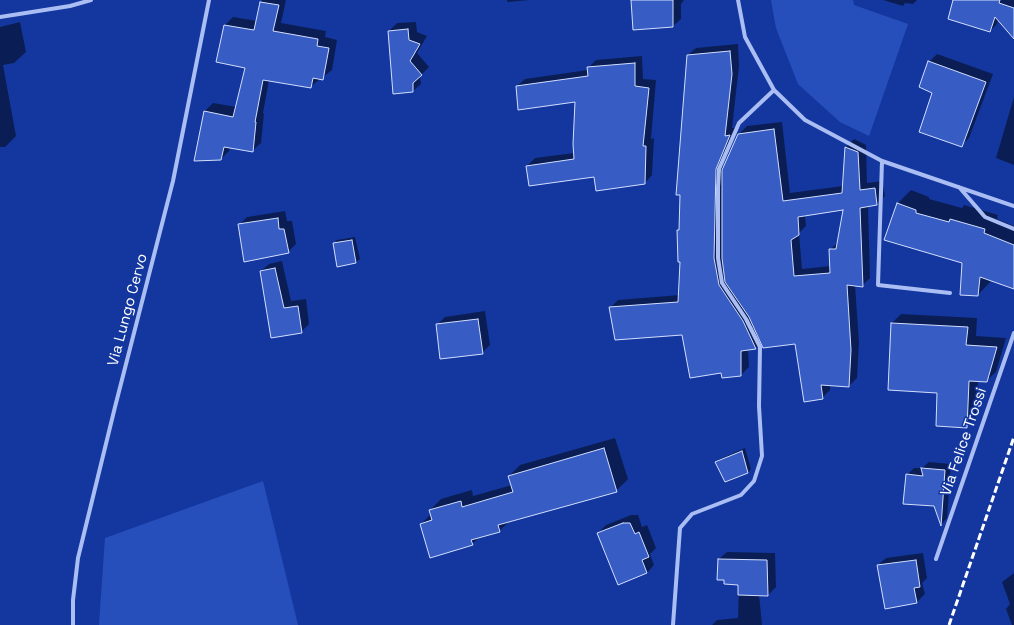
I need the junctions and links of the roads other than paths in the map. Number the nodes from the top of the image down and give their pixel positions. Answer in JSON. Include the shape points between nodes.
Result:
{"nodes":[{"id":1,"x":91,"y":0,"type":"edge"},
{"id":2,"x":209,"y":0,"type":"edge"},
{"id":3,"x":738,"y":0,"type":"edge"},
{"id":4,"x":0,"y":16,"type":"edge"},
{"id":5,"x":774,"y":90,"type":"junction"},
{"id":6,"x":882,"y":161,"type":"junction"},
{"id":7,"x":959,"y":186,"type":"junction"},
{"id":8,"x":1014,"y":206,"type":"edge"},
{"id":9,"x":1014,"y":229,"type":"edge"},
{"id":10,"x":950,"y":293,"type":"dead end"},
{"id":11,"x":1014,"y":333,"type":"edge"},
{"id":12,"x":936,"y":559,"type":"dead end"},
{"id":13,"x":74,"y":625,"type":"edge"},
{"id":14,"x":673,"y":625,"type":"edge"}],
"edges":[{"from":1,"to":4,"type":"street","via":[[70,6]]},
{"from":2,"to":13,"type":"street","name":"Via Lungo Cervo","via":[[174,181],[78,558],[73,600]]},
{"from":3,"to":5,"type":"street","via":[[745,38]]},
{"from":5,"to":6,"type":"street","via":[[805,120]]},
{"from":5,"to":14,"type":"street","via":[[739,123],[719,169],[718,187],[718,258],[722,283],[760,347],[759,406],[762,456],[754,481],[741,494],[692,514],[680,528]]},
{"from":6,"to":7,"type":"street"},
{"from":6,"to":10,"type":"street","via":[[878,285]]},
{"from":7,"to":8,"type":"street"},
{"from":7,"to":9,"type":"street","via":[[985,217]]},
{"from":11,"to":12,"type":"street","name":"Via Felice Trossi"}]}
